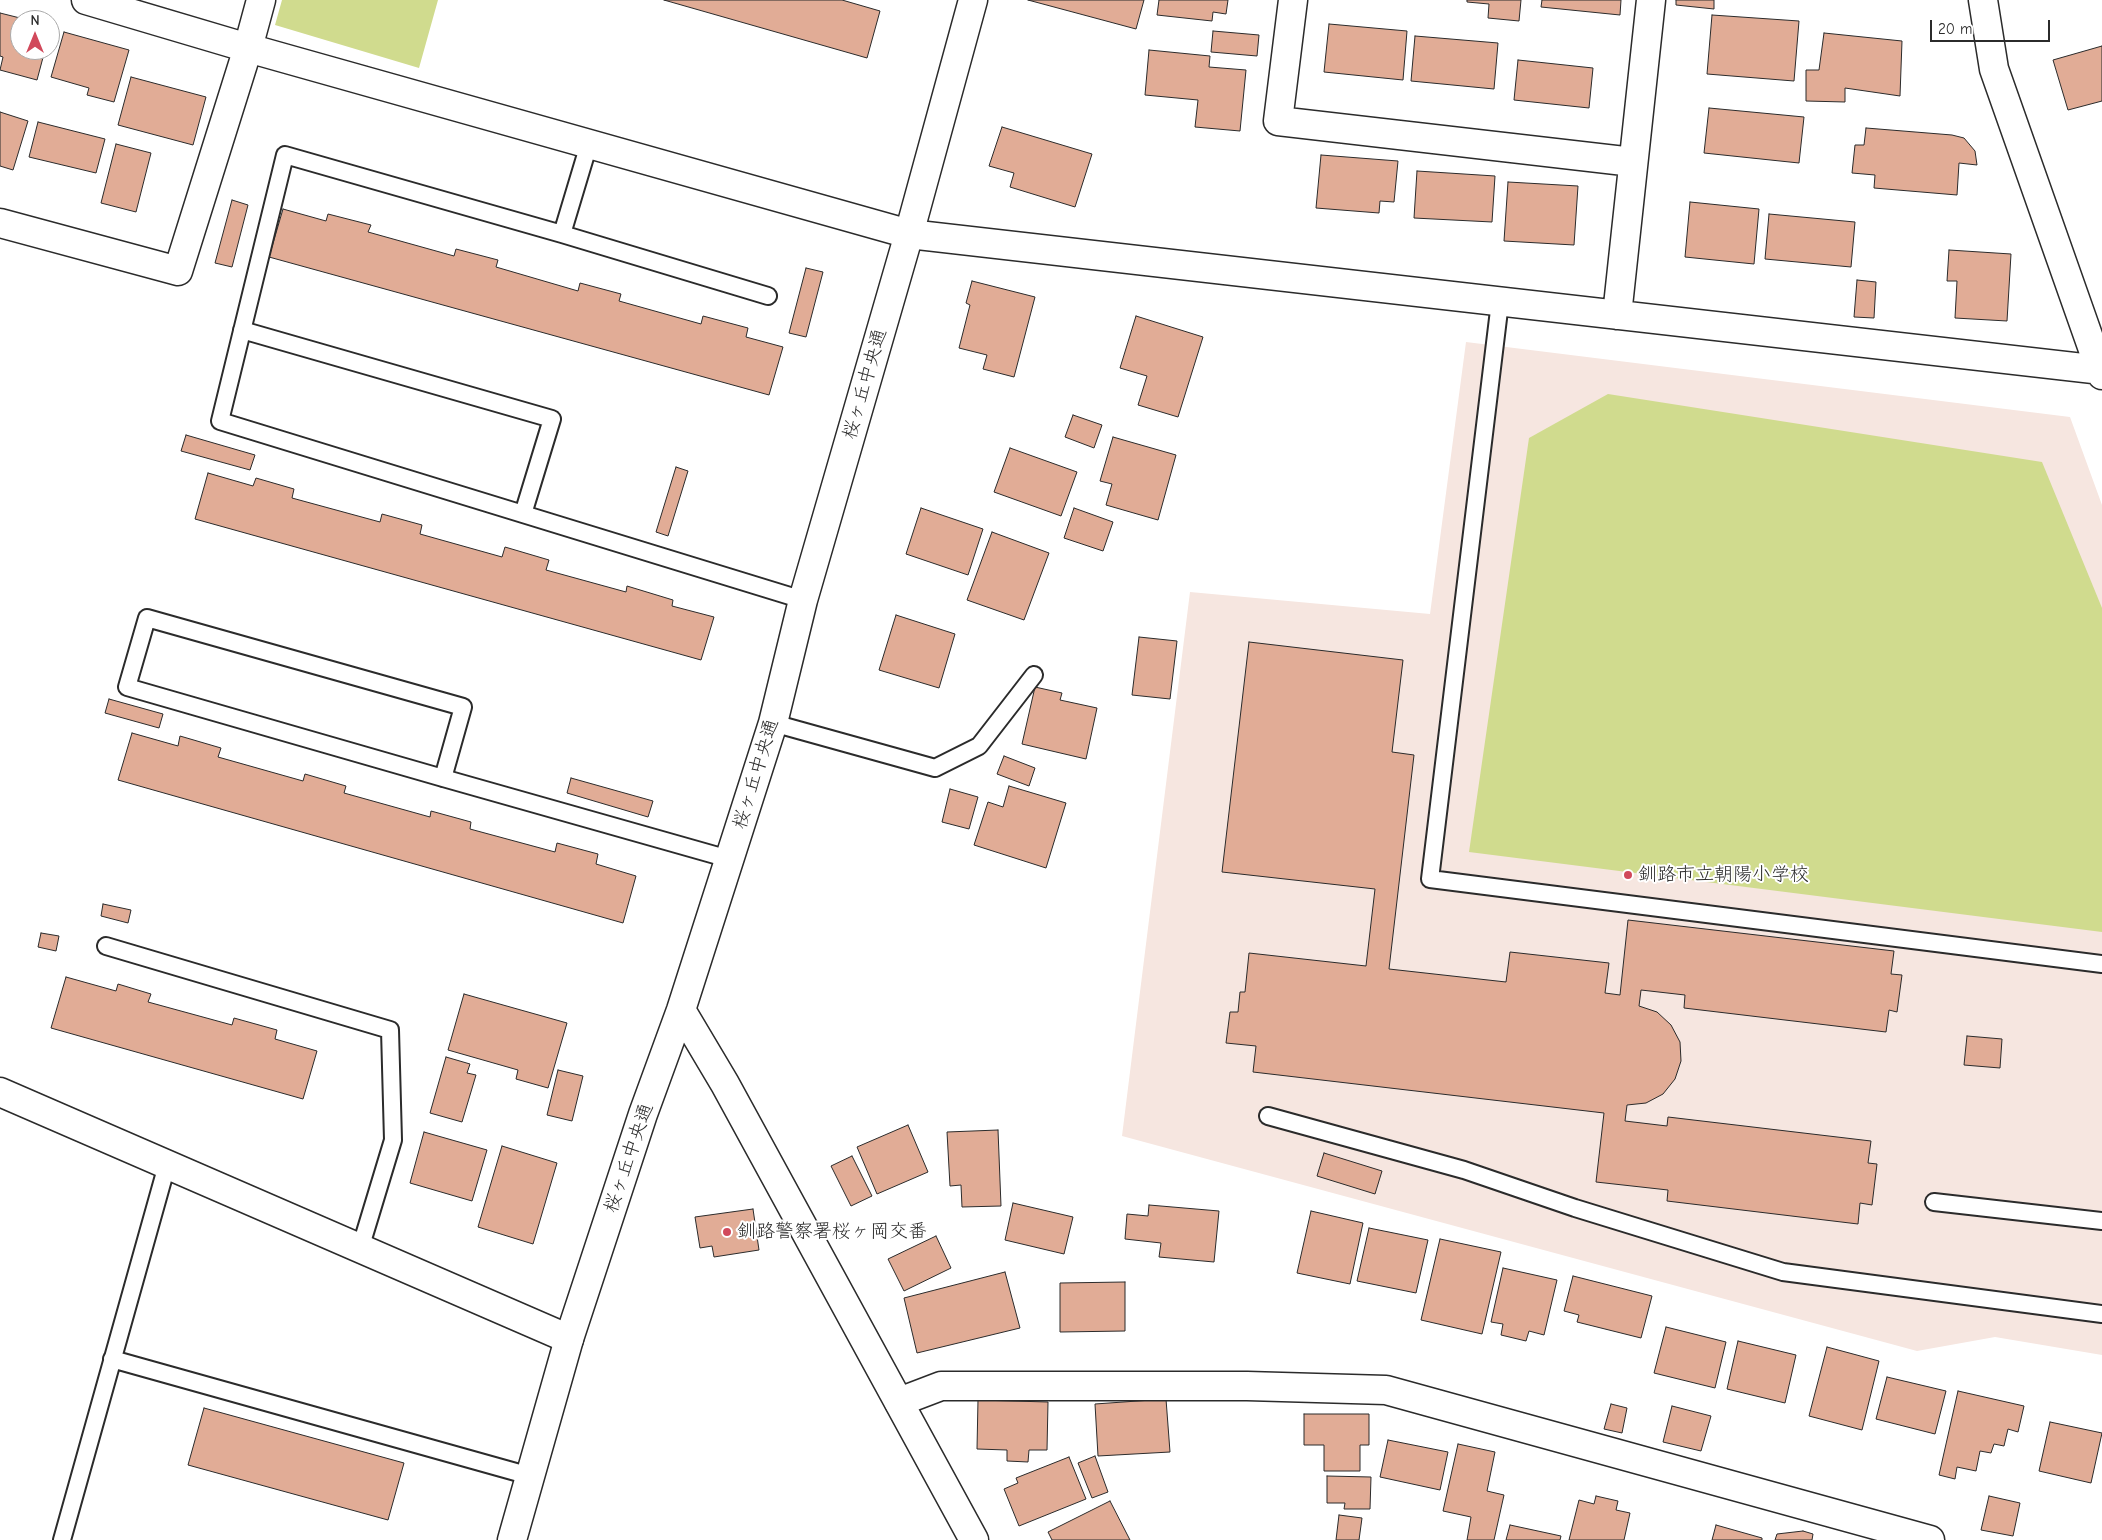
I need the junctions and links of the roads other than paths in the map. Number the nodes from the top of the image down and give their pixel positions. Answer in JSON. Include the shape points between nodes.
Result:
{"nodes":[{"id":1,"x":86,"y":0,"type":"edge"},
{"id":2,"x":261,"y":0,"type":"edge"},
{"id":3,"x":973,"y":0,"type":"edge"},
{"id":4,"x":1293,"y":0,"type":"edge"},
{"id":5,"x":1651,"y":0,"type":"edge"},
{"id":6,"x":1983,"y":0,"type":"edge"},
{"id":7,"x":248,"y":48,"type":"junction"},
{"id":8,"x":589,"y":144,"type":"junction"},
{"id":9,"x":1633,"y":162,"type":"junction"},
{"id":10,"x":0,"y":223,"type":"edge"},
{"id":11,"x":562,"y":234,"type":"junction"},
{"id":12,"x":908,"y":234,"type":"junction"},
{"id":13,"x":768,"y":296,"type":"dead end"},
{"id":14,"x":1500,"y":302,"type":"junction"},
{"id":15,"x":1617,"y":316,"type":"junction"},
{"id":16,"x":242,"y":330,"type":"junction"},
{"id":17,"x":2101,"y":372,"type":"edge"},
{"id":18,"x":523,"y":514,"type":"junction"},
{"id":19,"x":803,"y":600,"type":"junction"},
{"id":20,"x":1034,"y":675,"type":"dead end"},
{"id":21,"x":773,"y":723,"type":"junction"},
{"id":22,"x":443,"y":778,"type":"junction"},
{"id":23,"x":729,"y":859,"type":"junction"},
{"id":24,"x":106,"y":946,"type":"dead end"},
{"id":25,"x":2102,"y":964,"type":"edge"},
{"id":26,"x":681,"y":1010,"type":"junction"},
{"id":27,"x":0,"y":1092,"type":"edge"},
{"id":28,"x":1268,"y":1116,"type":"dead end"},
{"id":29,"x":166,"y":1165,"type":"junction"},
{"id":30,"x":1934,"y":1202,"type":"dead end"},
{"id":31,"x":2102,"y":1221,"type":"edge"},
{"id":32,"x":360,"y":1249,"type":"junction"},
{"id":33,"x":2102,"y":1314,"type":"edge"},
{"id":34,"x":568,"y":1339,"type":"junction"},
{"id":35,"x":112,"y":1359,"type":"junction"},
{"id":36,"x":899,"y":1402,"type":"junction"},
{"id":37,"x":530,"y":1476,"type":"junction"},
{"id":38,"x":1856,"y":1530,"type":"edge"},
{"id":39,"x":62,"y":1540,"type":"edge"},
{"id":40,"x":512,"y":1540,"type":"edge"},
{"id":41,"x":974,"y":1540,"type":"edge"},
{"id":42,"x":1930,"y":1540,"type":"edge"}],
"edges":[{"from":1,"to":7,"type":"street"},
{"from":2,"to":7,"type":"street"},
{"from":3,"to":12,"type":"street","name":"桜ヶ丘中央通"},
{"from":4,"to":9,"type":"street","via":[[1278,121]]},
{"from":5,"to":9,"type":"street"},
{"from":6,"to":17,"type":"street","via":[[1994,69]]},
{"from":7,"to":8,"type":"street"},
{"from":7,"to":10,"type":"street","via":[[178,271]]},
{"from":8,"to":11,"type":"lane"},
{"from":8,"to":12,"type":"street"},
{"from":9,"to":15,"type":"street"},
{"from":11,"to":13,"type":"lane"},
{"from":11,"to":16,"type":"lane","via":[[285,155]]},
{"from":12,"to":14,"type":"street"},
{"from":12,"to":19,"type":"street","name":"桜ヶ丘中央通"},
{"from":14,"to":15,"type":"street"},
{"from":14,"to":25,"type":"lane","via":[[1430,879]]},
{"from":15,"to":17,"type":"street"},
{"from":16,"to":18,"type":"lane","via":[[220,421]]},
{"from":16,"to":18,"type":"lane","via":[[552,419]]},
{"from":18,"to":19,"type":"lane"},
{"from":19,"to":21,"type":"street","name":"桜ヶ丘中央通"},
{"from":20,"to":21,"type":"lane","via":[[979,746],[935,768]]},
{"from":21,"to":23,"type":"street","name":"桜ヶ丘中央通"},
{"from":22,"to":22,"type":"lane","via":[[127,687],[147,618],[463,707]]},
{"from":22,"to":23,"type":"lane"},
{"from":23,"to":26,"type":"street","name":"桜ヶ丘中央通"},
{"from":24,"to":32,"type":"lane","via":[[390,1030],[393,1140]]},
{"from":26,"to":34,"type":"street","name":"桜ヶ丘中央通"},
{"from":26,"to":36,"type":"street"},
{"from":27,"to":29,"type":"street"},
{"from":28,"to":33,"type":"lane","via":[[1464,1170],[1783,1272]]},
{"from":29,"to":32,"type":"street"},
{"from":29,"to":35,"type":"lane"},
{"from":30,"to":31,"type":"lane"},
{"from":32,"to":34,"type":"street"},
{"from":34,"to":37,"type":"street","name":"桜ヶ丘中央通"},
{"from":35,"to":37,"type":"lane"},
{"from":35,"to":39,"type":"lane"},
{"from":36,"to":38,"type":"street","via":[[941,1386],[1247,1386],[1386,1390]]},
{"from":36,"to":41,"type":"street"},
{"from":37,"to":40,"type":"street","name":"桜ヶ丘中央通"},
{"from":38,"to":42,"type":"street"}]}
